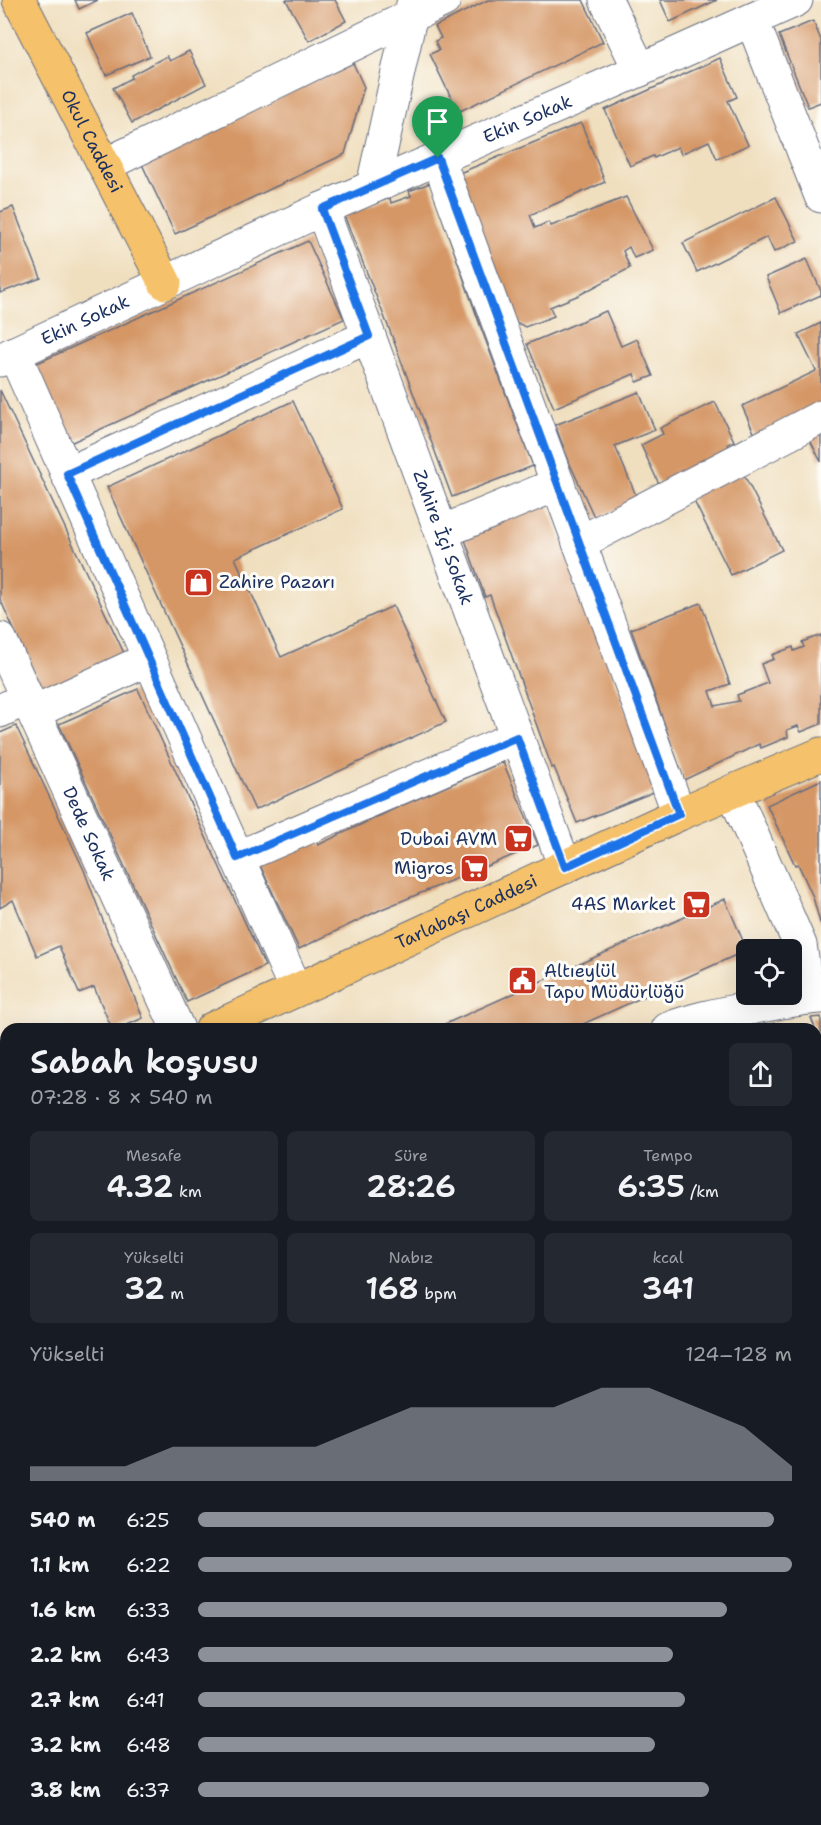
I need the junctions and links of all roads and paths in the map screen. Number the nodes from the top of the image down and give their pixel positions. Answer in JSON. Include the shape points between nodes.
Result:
{"nodes":[{"id":1,"x":19,"y":0,"type":"edge"},
{"id":2,"x":444,"y":0,"type":"edge"},
{"id":3,"x":606,"y":0,"type":"edge"},
{"id":4,"x":796,"y":0,"type":"edge"},
{"id":5,"x":412,"y":9,"type":"edge"},
{"id":6,"x":752,"y":20,"type":"junction"},
{"id":7,"x":640,"y":70,"type":"junction"},
{"id":8,"x":438,"y":158,"type":"junction"},
{"id":9,"x":105,"y":165,"type":"junction"},
{"id":10,"x":373,"y":186,"type":"junction"},
{"id":11,"x":821,"y":196,"type":"edge"},
{"id":12,"x":322,"y":209,"type":"junction"},
{"id":13,"x":165,"y":283,"type":"junction"},
{"id":14,"x":369,"y":336,"type":"junction"},
{"id":15,"x":7,"y":356,"type":"edge"},
{"id":16,"x":821,"y":417,"type":"edge"},
{"id":17,"x":67,"y":474,"type":"junction"},
{"id":18,"x":558,"y":484,"type":"junction"},
{"id":19,"x":442,"y":532,"type":"junction"},
{"id":20,"x":579,"y":543,"type":"junction"},
{"id":21,"x":0,"y":639,"type":"edge"},
{"id":22,"x":149,"y":659,"type":"junction"},
{"id":23,"x":20,"y":707,"type":"edge"},
{"id":24,"x":517,"y":737,"type":"junction"},
{"id":25,"x":821,"y":754,"type":"edge"},
{"id":26,"x":733,"y":791,"type":"junction"},
{"id":27,"x":679,"y":814,"type":"junction"},
{"id":28,"x":237,"y":858,"type":"junction"},
{"id":29,"x":565,"y":867,"type":"junction"},
{"id":30,"x":296,"y":990,"type":"junction"},
{"id":31,"x":802,"y":1006,"type":"edge"},
{"id":32,"x":175,"y":1023,"type":"edge"},
{"id":33,"x":225,"y":1023,"type":"edge"},
{"id":34,"x":703,"y":1023,"type":"edge"}],
"edges":[{"from":1,"to":9,"type":"main road","name":"Okul Caddesi"},
{"from":2,"to":5,"type":"street"},
{"from":3,"to":7,"type":"street"},
{"from":4,"to":6,"type":"street","name":"Ekin Sokak"},
{"from":5,"to":9,"type":"street"},
{"from":5,"to":10,"type":"street"},
{"from":6,"to":7,"type":"street","name":"Ekin Sokak"},
{"from":6,"to":11,"type":"street"},
{"from":7,"to":8,"type":"street","name":"Ekin Sokak"},
{"from":8,"to":10,"type":"street","name":"Ekin Sokak"},
{"from":8,"to":18,"type":"street"},
{"from":9,"to":13,"type":"main road","name":"Okul Caddesi"},
{"from":10,"to":12,"type":"street","name":"Ekin Sokak"},
{"from":12,"to":13,"type":"street","name":"Ekin Sokak"},
{"from":12,"to":14,"type":"street","name":"Zahire İçi Sokak"},
{"from":13,"to":15,"type":"street","name":"Ekin Sokak"},
{"from":14,"to":17,"type":"street"},
{"from":14,"to":19,"type":"street","name":"Zahire İçi Sokak"},
{"from":15,"to":17,"type":"street"},
{"from":16,"to":20,"type":"street"},
{"from":17,"to":22,"type":"street"},
{"from":18,"to":19,"type":"street"},
{"from":18,"to":20,"type":"street"},
{"from":19,"to":24,"type":"street","name":"Zahire İçi Sokak"},
{"from":20,"to":27,"type":"street"},
{"from":21,"to":23,"type":"street","name":"Dede Sokak"},
{"from":22,"to":23,"type":"street"},
{"from":22,"to":28,"type":"street"},
{"from":23,"to":32,"type":"street","name":"Dede Sokak"},
{"from":24,"to":28,"type":"street"},
{"from":24,"to":29,"type":"street","name":"Zahire İçi Sokak"},
{"from":25,"to":26,"type":"main road","name":"Tarlabaşı Caddesi"},
{"from":26,"to":27,"type":"main road","name":"Tarlabaşı Caddesi"},
{"from":26,"to":31,"type":"street","via":[[801,945]]},
{"from":27,"to":29,"type":"main road","name":"Tarlabaşı Caddesi"},
{"from":28,"to":30,"type":"street"},
{"from":29,"to":30,"type":"main road","name":"Tarlabaşı Caddesi"},
{"from":30,"to":33,"type":"main road","name":"Tarlabaşı Caddesi"},
{"from":31,"to":34,"type":"street"}]}
